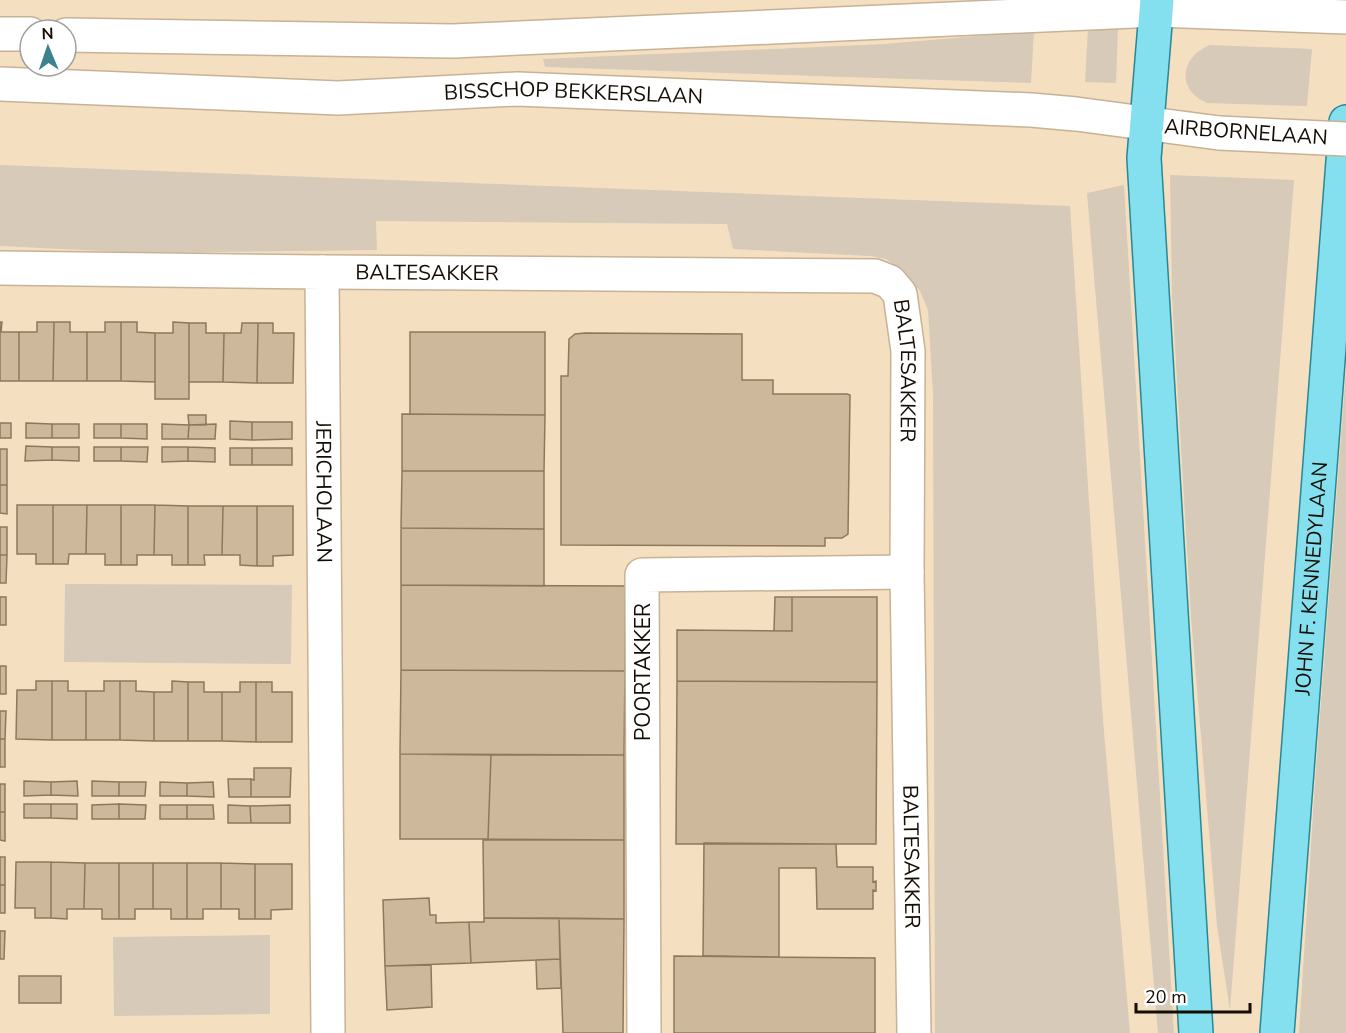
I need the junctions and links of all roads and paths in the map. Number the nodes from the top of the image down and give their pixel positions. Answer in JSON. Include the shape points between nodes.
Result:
{"nodes":[{"id":1,"x":1157,"y":5,"type":"edge"},
{"id":2,"x":1346,"y":17,"type":"edge"},
{"id":3,"x":0,"y":34,"type":"edge"},
{"id":4,"x":18,"y":34,"type":"edge"},
{"id":5,"x":78,"y":35,"type":"edge"},
{"id":6,"x":0,"y":84,"type":"edge"},
{"id":7,"x":1346,"y":122,"type":"edge"},
{"id":8,"x":1146,"y":124,"type":"junction"},
{"id":9,"x":1346,"y":139,"type":"edge"},
{"id":10,"x":0,"y":268,"type":"edge"},
{"id":11,"x":322,"y":272,"type":"junction"},
{"id":12,"x":907,"y":572,"type":"junction"},
{"id":13,"x":328,"y":1033,"type":"edge"},
{"id":14,"x":644,"y":1033,"type":"edge"},
{"id":15,"x":914,"y":1033,"type":"edge"},
{"id":16,"x":1196,"y":1033,"type":"edge"},
{"id":17,"x":1277,"y":1033,"type":"edge"}],
"edges":[{"from":1,"to":2,"type":"street"},
{"from":1,"to":5,"type":"street","via":[[453,41]]},
{"from":1,"to":8,"type":"main road"},
{"from":3,"to":4,"type":"street"},
{"from":6,"to":8,"type":"street","name":"BISSCHOP BEKKERSLAAN","via":[[338,98],[517,89],[1031,110]]},
{"from":7,"to":17,"type":"main road","name":"JOHN F. KENNEDYLAAN"},
{"from":8,"to":9,"type":"street","name":"AIRBORNELAAN","bridge":true,"via":[[1219,133]]},
{"from":8,"to":16,"type":"main road","via":[[1144,158]]},
{"from":10,"to":11,"type":"street"},
{"from":11,"to":12,"type":"street","name":"BALTESAKKER","via":[[875,276],[890,282],[900,294],[908,351]]},
{"from":11,"to":13,"type":"street","name":"JERICHOLAAN"},
{"from":12,"to":14,"type":"street","name":"POORTAKKER","via":[[642,575]]},
{"from":12,"to":15,"type":"street","name":"BALTESAKKER"}]}
